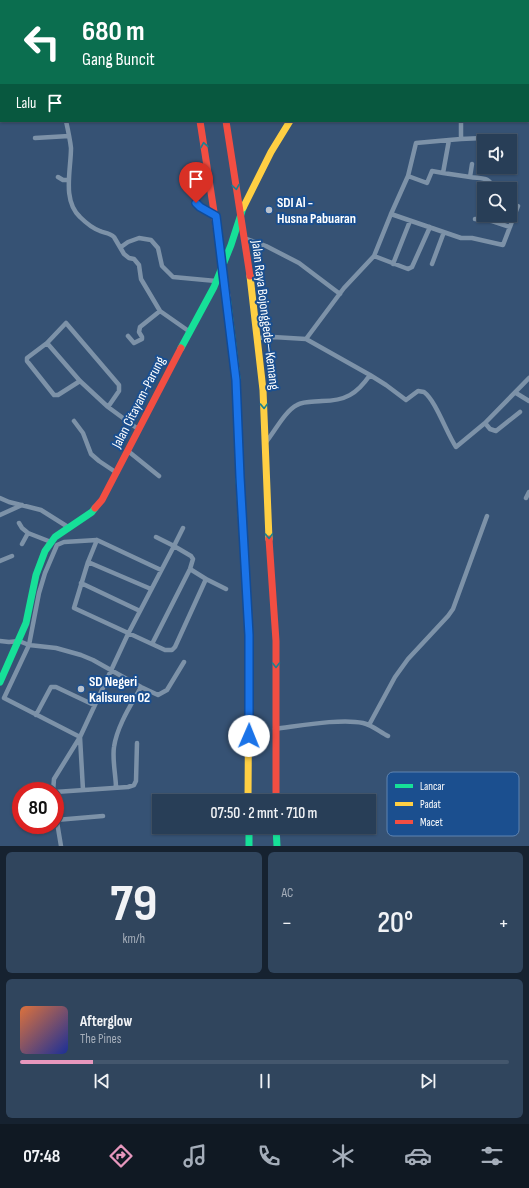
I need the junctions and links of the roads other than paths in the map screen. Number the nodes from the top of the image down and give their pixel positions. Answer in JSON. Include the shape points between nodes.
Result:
{"nodes":[{"id":1,"x":66,"y":122,"type":"edge"},
{"id":2,"x":200,"y":122,"type":"edge"},
{"id":3,"x":226,"y":122,"type":"edge"},
{"id":4,"x":289,"y":122,"type":"edge"},
{"id":5,"x":461,"y":122,"type":"edge"},
{"id":6,"x":69,"y":136,"type":"junction"},
{"id":7,"x":35,"y":138,"type":"dead end"},
{"id":8,"x":477,"y":138,"type":"edge"},
{"id":9,"x":460,"y":139,"type":"junction"},
{"id":10,"x":449,"y":140,"type":"junction"},
{"id":11,"x":472,"y":164,"type":"dead end"},
{"id":12,"x":444,"y":173,"type":"junction"},
{"id":13,"x":408,"y":176,"type":"junction"},
{"id":14,"x":58,"y":177,"type":"dead end"},
{"id":15,"x":470,"y":177,"type":"junction"},
{"id":16,"x":69,"y":180,"type":"junction"},
{"id":17,"x":490,"y":182,"type":"edge"},
{"id":18,"x":187,"y":184,"type":"dead end"},
{"id":19,"x":518,"y":206,"type":"dead end"},
{"id":20,"x":240,"y":214,"type":"junction"},
{"id":21,"x":391,"y":214,"type":"junction"},
{"id":22,"x":216,"y":216,"type":"junction"},
{"id":23,"x":410,"y":221,"type":"junction"},
{"id":24,"x":495,"y":222,"type":"edge"},
{"id":25,"x":430,"y":227,"type":"junction"},
{"id":26,"x":510,"y":227,"type":"junction"},
{"id":27,"x":444,"y":232,"type":"junction"},
{"id":28,"x":244,"y":238,"type":"junction"},
{"id":29,"x":120,"y":247,"type":"junction"},
{"id":30,"x":374,"y":256,"type":"junction"},
{"id":31,"x":393,"y":264,"type":"junction"},
{"id":32,"x":432,"y":264,"type":"dead end"},
{"id":33,"x":223,"y":266,"type":"junction"},
{"id":34,"x":216,"y":281,"type":"junction"},
{"id":35,"x":340,"y":294,"type":"junction"},
{"id":36,"x":160,"y":311,"type":"junction"},
{"id":37,"x":190,"y":332,"type":"junction"},
{"id":38,"x":128,"y":336,"type":"dead end"},
{"id":39,"x":258,"y":338,"type":"junction"},
{"id":40,"x":306,"y":339,"type":"junction"},
{"id":41,"x":47,"y":343,"type":"junction"},
{"id":42,"x":370,"y":375,"type":"junction"},
{"id":43,"x":529,"y":378,"type":"edge"},
{"id":44,"x":80,"y":381,"type":"junction"},
{"id":45,"x":516,"y":393,"type":"junction"},
{"id":46,"x":529,"y":401,"type":"edge"},
{"id":47,"x":108,"y":407,"type":"junction"},
{"id":48,"x":520,"y":412,"type":"dead end"},
{"id":49,"x":74,"y":421,"type":"dead end"},
{"id":50,"x":485,"y":423,"type":"junction"},
{"id":51,"x":138,"y":429,"type":"junction"},
{"id":52,"x":265,"y":442,"type":"junction"},
{"id":53,"x":128,"y":451,"type":"junction"},
{"id":54,"x":117,"y":473,"type":"junction"},
{"id":55,"x":160,"y":476,"type":"dead end"},
{"id":56,"x":529,"y":492,"type":"edge"},
{"id":57,"x":0,"y":498,"type":"edge"},
{"id":58,"x":526,"y":498,"type":"dead end"},
{"id":59,"x":22,"y":504,"type":"junction"},
{"id":60,"x":0,"y":515,"type":"edge"},
{"id":61,"x":487,"y":516,"type":"dead end"},
{"id":62,"x":19,"y":523,"type":"dead end"},
{"id":63,"x":68,"y":527,"type":"junction"},
{"id":64,"x":183,"y":528,"type":"dead end"},
{"id":65,"x":28,"y":533,"type":"junction"},
{"id":66,"x":156,"y":537,"type":"dead end"},
{"id":67,"x":97,"y":540,"type":"junction"},
{"id":68,"x":51,"y":542,"type":"junction"},
{"id":69,"x":22,"y":544,"type":"dead end"},
{"id":70,"x":174,"y":546,"type":"junction"},
{"id":71,"x":12,"y":556,"type":"dead end"},
{"id":72,"x":0,"y":561,"type":"edge"},
{"id":73,"x":88,"y":562,"type":"junction"},
{"id":74,"x":190,"y":569,"type":"junction"},
{"id":75,"x":161,"y":570,"type":"junction"},
{"id":76,"x":206,"y":579,"type":"junction"},
{"id":77,"x":81,"y":583,"type":"junction"},
{"id":78,"x":151,"y":589,"type":"junction"},
{"id":79,"x":226,"y":589,"type":"dead end"},
{"id":80,"x":140,"y":611,"type":"junction"},
{"id":81,"x":128,"y":634,"type":"junction"},
{"id":82,"x":0,"y":641,"type":"edge"},
{"id":83,"x":19,"y":641,"type":"junction"},
{"id":84,"x":152,"y":644,"type":"junction"},
{"id":85,"x":29,"y":645,"type":"junction"},
{"id":86,"x":184,"y":662,"type":"dead end"},
{"id":87,"x":110,"y":670,"type":"junction"},
{"id":88,"x":0,"y":682,"type":"edge"},
{"id":89,"x":141,"y":687,"type":"junction"},
{"id":90,"x":94,"y":705,"type":"junction"},
{"id":91,"x":36,"y":715,"type":"junction"},
{"id":92,"x":369,"y":725,"type":"junction"},
{"id":93,"x":275,"y":729,"type":"junction"},
{"id":94,"x":388,"y":736,"type":"dead end"},
{"id":95,"x":80,"y":737,"type":"junction"},
{"id":96,"x":137,"y":743,"type":"dead end"},
{"id":97,"x":54,"y":782,"type":"edge"},
{"id":98,"x":116,"y":788,"type":"junction"},
{"id":99,"x":83,"y":790,"type":"junction"},
{"id":100,"x":64,"y":791,"type":"edge"},
{"id":101,"x":248,"y":794,"type":"edge"},
{"id":102,"x":276,"y":794,"type":"edge"},
{"id":103,"x":103,"y":816,"type":"dead end"},
{"id":104,"x":64,"y":819,"type":"edge"},
{"id":105,"x":59,"y":834,"type":"edge"},
{"id":106,"x":249,"y":834,"type":"edge"},
{"id":107,"x":276,"y":834,"type":"edge"},
{"id":108,"x":61,"y":846,"type":"edge"},
{"id":109,"x":250,"y":846,"type":"edge"},
{"id":110,"x":277,"y":846,"type":"edge"}],
"edges":[{"from":1,"to":6,"type":"street"},
{"from":22,"to":2,"type":"main road","one_way":true},
{"from":3,"to":20,"type":"main road","name":"Jalan Raya Bojonggede—Kemang","one_way":true},
{"from":4,"to":20,"type":"main road","name":"Jalan Citayam-Parung","via":[[271,152]]},
{"from":5,"to":9,"type":"street"},
{"from":6,"to":7,"type":"street"},
{"from":6,"to":16,"type":"street"},
{"from":8,"to":9,"type":"street"},
{"from":9,"to":10,"type":"street"},
{"from":10,"to":12,"type":"street"},
{"from":10,"to":13,"type":"street","via":[[416,143]]},
{"from":11,"to":15,"type":"street"},
{"from":12,"to":13,"type":"street","via":[[432,171],[427,183]]},
{"from":12,"to":15,"type":"street"},
{"from":13,"to":21,"type":"street"},
{"from":14,"to":16,"type":"street"},
{"from":15,"to":17,"type":"street"},
{"from":16,"to":29,"type":"street","via":[[71,202],[75,212],[96,230],[111,235]]},
{"from":18,"to":22,"type":"street","via":[[201,190],[196,203]]},
{"from":19,"to":26,"type":"street"},
{"from":20,"to":28,"type":"main road","name":"Jalan Raya Bojonggede—Kemang"},
{"from":20,"to":33,"type":"main road","name":"Jalan Citayam-Parung"},
{"from":21,"to":23,"type":"street"},
{"from":21,"to":30,"type":"street"},
{"from":22,"to":33,"type":"main road"},
{"from":23,"to":25,"type":"street"},
{"from":23,"to":31,"type":"street"},
{"from":24,"to":26,"type":"street"},
{"from":25,"to":27,"type":"street"},
{"from":25,"to":31,"type":"street","via":[[412,267],[408,269]]},
{"from":26,"to":27,"type":"street","via":[[503,245],[461,238]]},
{"from":27,"to":32,"type":"street"},
{"from":28,"to":35,"type":"street","via":[[299,263]]},
{"from":28,"to":39,"type":"main road","name":"Jalan Raya Bojonggede—Kemang"},
{"from":29,"to":34,"type":"street","via":[[139,238],[150,240],[158,248],[162,266],[173,277]]},
{"from":29,"to":36,"type":"street","via":[[124,254],[139,265],[141,279]]},
{"from":30,"to":31,"type":"street"},
{"from":30,"to":35,"type":"street"},
{"from":33,"to":34,"type":"main road","name":"Jalan Citayam-Parung"},
{"from":33,"to":101,"type":"main road","via":[[236,380],[249,635]]},
{"from":34,"to":37,"type":"main road","name":"Jalan Citayam-Parung"},
{"from":35,"to":40,"type":"street"},
{"from":36,"to":37,"type":"street"},
{"from":36,"to":38,"type":"street","via":[[140,327],[142,339],[134,343]]},
{"from":37,"to":51,"type":"main road","name":"Jalan Citayam-Parung"},
{"from":39,"to":40,"type":"street"},
{"from":39,"to":52,"type":"main road","name":"Jalan Raya Bojonggede—Kemang","one_way":true},
{"from":40,"to":42,"type":"street"},
{"from":41,"to":44,"type":"street"},
{"from":41,"to":44,"type":"street","via":[[27,358],[27,361],[53,394],[58,395]]},
{"from":41,"to":47,"type":"street","via":[[64,324],[67,324],[119,384],[119,391]]},
{"from":42,"to":50,"type":"street","via":[[406,400],[419,390],[427,394],[456,447]]},
{"from":42,"to":52,"type":"street","via":[[362,386],[348,396],[338,400],[296,406],[289,411]]},
{"from":43,"to":45,"type":"street"},
{"from":44,"to":47,"type":"street"},
{"from":45,"to":46,"type":"street"},
{"from":45,"to":50,"type":"street"},
{"from":47,"to":51,"type":"street"},
{"from":48,"to":50,"type":"street","via":[[496,431]]},
{"from":49,"to":54,"type":"street","via":[[83,433],[91,454]]},
{"from":51,"to":53,"type":"main road","name":"Jalan Citayam-Parung"},
{"from":52,"to":93,"type":"main road","name":"Jalan Raya Bojonggede—Kemang","one_way":true,"via":[[276,641]]},
{"from":53,"to":54,"type":"main road","name":"Jalan Citayam-Parung"},
{"from":53,"to":55,"type":"street"},
{"from":54,"to":63,"type":"main road","name":"Jalan Citayam-Parung","via":[[95,510]]},
{"from":56,"to":58,"type":"street"},
{"from":57,"to":59,"type":"street"},
{"from":59,"to":60,"type":"street"},
{"from":59,"to":63,"type":"street","via":[[42,510]]},
{"from":61,"to":92,"type":"street","via":[[453,609],[408,659],[395,677]]},
{"from":62,"to":65,"type":"street"},
{"from":63,"to":68,"type":"main road","name":"Jalan Citayam-Parung"},
{"from":64,"to":70,"type":"street"},
{"from":65,"to":68,"type":"street"},
{"from":65,"to":69,"type":"street"},
{"from":66,"to":70,"type":"street"},
{"from":67,"to":73,"type":"street"},
{"from":67,"to":75,"type":"street"},
{"from":67,"to":85,"type":"street","via":[[64,542],[57,545],[39,593]]},
{"from":68,"to":83,"type":"main road","name":"Jalan Citayam-Parung","via":[[36,575],[26,623]]},
{"from":70,"to":74,"type":"street","via":[[192,557]]},
{"from":70,"to":75,"type":"street"},
{"from":71,"to":72,"type":"street"},
{"from":73,"to":77,"type":"street"},
{"from":73,"to":78,"type":"street"},
{"from":74,"to":76,"type":"street"},
{"from":74,"to":84,"type":"street"},
{"from":75,"to":78,"type":"street"},
{"from":76,"to":79,"type":"street"},
{"from":76,"to":84,"type":"street","via":[[174,649],[166,650]]},
{"from":77,"to":80,"type":"street"},
{"from":77,"to":81,"type":"street","via":[[75,609]]},
{"from":78,"to":80,"type":"street"},
{"from":80,"to":81,"type":"street"},
{"from":81,"to":84,"type":"street"},
{"from":81,"to":87,"type":"street"},
{"from":82,"to":83,"type":"street"},
{"from":83,"to":85,"type":"street"},
{"from":83,"to":88,"type":"main road","name":"Jalan Citayam-Parung"},
{"from":85,"to":87,"type":"street","via":[[74,652]]},
{"from":85,"to":91,"type":"street","via":[[4,697]]},
{"from":86,"to":89,"type":"street","via":[[164,693],[156,694]]},
{"from":87,"to":89,"type":"street"},
{"from":87,"to":90,"type":"street"},
{"from":89,"to":98,"type":"street","via":[[115,742]]},
{"from":90,"to":91,"type":"street","via":[[51,687]]},
{"from":90,"to":95,"type":"street"},
{"from":91,"to":95,"type":"street"},
{"from":92,"to":93,"type":"street","via":[[340,722]]},
{"from":92,"to":94,"type":"street"},
{"from":93,"to":102,"type":"main road","name":"Jalan Raya Bojonggede—Kemang"},
{"from":95,"to":97,"type":"street"},
{"from":95,"to":99,"type":"street"},
{"from":96,"to":98,"type":"street","via":[[135,784]]},
{"from":98,"to":99,"type":"street"},
{"from":99,"to":100,"type":"street"},
{"from":103,"to":104,"type":"street"},
{"from":105,"to":108,"type":"street"},
{"from":106,"to":109,"type":"main road"},
{"from":107,"to":110,"type":"main road"}]}
